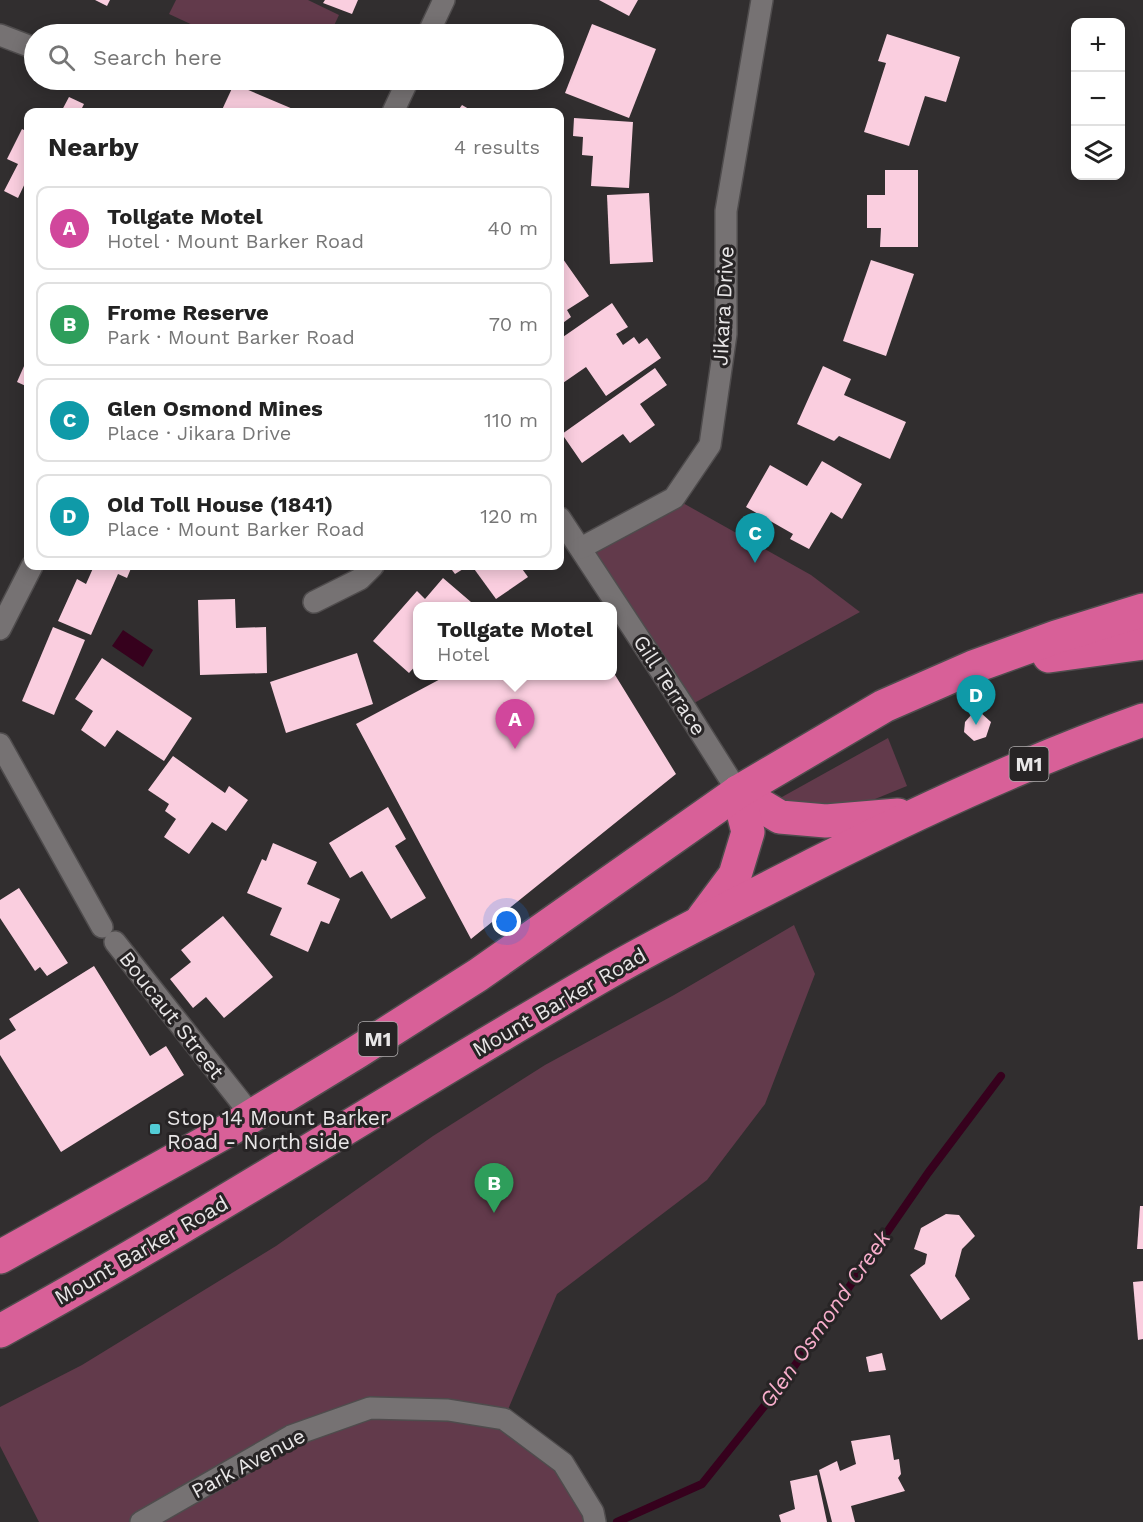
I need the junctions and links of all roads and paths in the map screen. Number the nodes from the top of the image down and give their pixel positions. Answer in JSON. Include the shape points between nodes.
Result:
{"nodes":[{"id":1,"x":444,"y":0,"type":"edge"},
{"id":2,"x":762,"y":0,"type":"edge"},
{"id":3,"x":433,"y":24,"type":"edge"},
{"id":4,"x":0,"y":35,"type":"edge"},
{"id":5,"x":24,"y":44,"type":"edge"},
{"id":6,"x":403,"y":90,"type":"edge"},
{"id":7,"x":395,"y":108,"type":"edge"},
{"id":8,"x":564,"y":524,"type":"edge"},
{"id":9,"x":581,"y":548,"type":"junction"},
{"id":10,"x":30,"y":570,"type":"edge"},
{"id":11,"x":369,"y":570,"type":"edge"},
{"id":12,"x":314,"y":602,"type":"dead end"},
{"id":13,"x":616,"y":602,"type":"edge"},
{"id":14,"x":617,"y":604,"type":"edge"},
{"id":15,"x":1143,"y":610,"type":"edge"},
{"id":16,"x":0,"y":628,"type":"edge"},
{"id":17,"x":1143,"y":644,"type":"edge"},
{"id":18,"x":973,"y":667,"type":"junction"},
{"id":19,"x":1143,"y":720,"type":"edge"},
{"id":20,"x":0,"y":744,"type":"edge"},
{"id":21,"x":738,"y":792,"type":"junction"},
{"id":22,"x":918,"y":813,"type":"junction"},
{"id":23,"x":699,"y":923,"type":"junction"},
{"id":24,"x":252,"y":1116,"type":"junction"},
{"id":25,"x":0,"y":1257,"type":"edge"},
{"id":26,"x":0,"y":1331,"type":"edge"},
{"id":27,"x":594,"y":1517,"type":"edge"},
{"id":28,"x":141,"y":1522,"type":"edge"}],
"edges":[{"from":1,"to":3,"type":"street"},
{"from":2,"to":9,"type":"street","name":"Jikara Drive","via":[[726,211],[726,334],[710,445],[674,498]]},
{"from":4,"to":5,"type":"street"},
{"from":6,"to":7,"type":"street"},
{"from":8,"to":9,"type":"street","name":"Gill Terrace"},
{"from":9,"to":13,"type":"street","name":"Gill Terrace"},
{"from":10,"to":16,"type":"street"},
{"from":11,"to":12,"type":"street","via":[[360,579]]},
{"from":14,"to":21,"type":"street","name":"Gill Terrace"},
{"from":15,"to":18,"type":"highway","number":"M1"},
{"from":17,"to":18,"type":"highway"},
{"from":18,"to":21,"type":"highway","number":"M1","via":[[884,706]]},
{"from":19,"to":22,"type":"highway","name":"Mount Barker Road","number":"M1"},
{"from":20,"to":24,"type":"street","name":"Boucaut Street","via":[[109,934]]},
{"from":21,"to":22,"type":"highway","via":[[780,817],[826,821]]},
{"from":21,"to":23,"type":"highway","via":[[748,832],[735,875]]},
{"from":21,"to":24,"type":"highway","number":"M1","via":[[478,975]]},
{"from":22,"to":23,"type":"highway","name":"Mount Barker Road","number":"M1"},
{"from":23,"to":26,"type":"highway","name":"Mount Barker Road","number":"M1","via":[[430,1077],[170,1236]]},
{"from":24,"to":25,"type":"highway","number":"M1"},
{"from":27,"to":28,"type":"street","name":"Park Avenue","via":[[563,1464],[504,1419],[448,1410],[370,1408],[291,1436]]}]}
